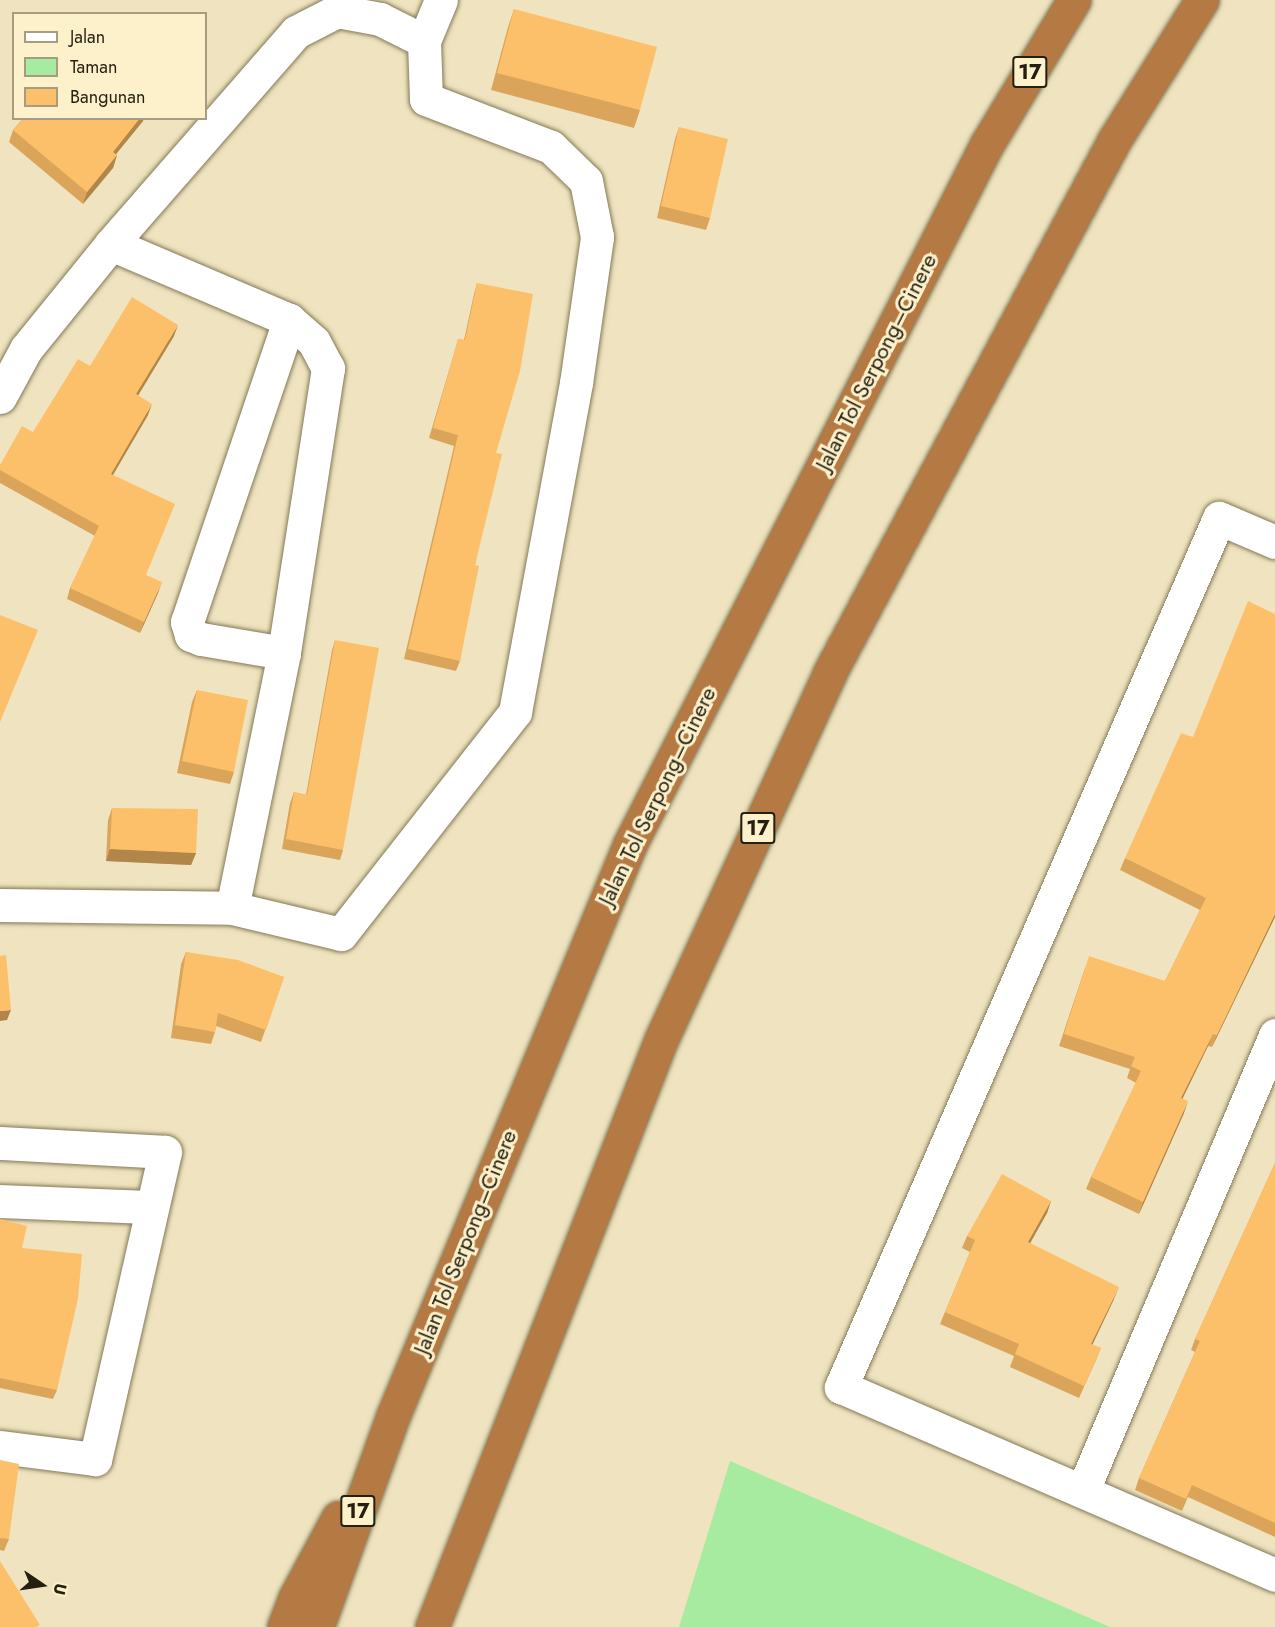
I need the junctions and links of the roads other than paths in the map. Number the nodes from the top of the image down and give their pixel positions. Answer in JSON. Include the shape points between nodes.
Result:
{"nodes":[{"id":1,"x":441,"y":0,"type":"edge"},
{"id":2,"x":1074,"y":0,"type":"edge"},
{"id":3,"x":1202,"y":0,"type":"edge"},
{"id":4,"x":424,"y":41,"type":"junction"},
{"id":5,"x":111,"y":244,"type":"junction"},
{"id":6,"x":289,"y":320,"type":"junction"},
{"id":7,"x":0,"y":397,"type":"edge"},
{"id":8,"x":1275,"y":542,"type":"edge"},
{"id":9,"x":285,"y":653,"type":"junction"},
{"id":10,"x":0,"y":905,"type":"edge"},
{"id":11,"x":232,"y":908,"type":"junction"},
{"id":12,"x":1275,"y":1035,"type":"edge"},
{"id":13,"x":0,"y":1143,"type":"edge"},
{"id":14,"x":0,"y":1201,"type":"edge"},
{"id":15,"x":150,"y":1207,"type":"junction"},
{"id":16,"x":0,"y":1447,"type":"edge"},
{"id":17,"x":1083,"y":1490,"type":"junction"},
{"id":18,"x":461,"y":1546,"type":"junction"},
{"id":19,"x":1275,"y":1575,"type":"edge"},
{"id":20,"x":305,"y":1614,"type":"edge"},
{"id":21,"x":432,"y":1627,"type":"edge"},
{"id":22,"x":445,"y":1627,"type":"edge"}],
"edges":[{"from":1,"to":4,"type":"street"},
{"from":2,"to":20,"type":"highway","name":"Jalan Tol Serpong–Cinere","number":"17","via":[[987,144],[630,843],[393,1416]]},
{"from":3,"to":18,"type":"highway","number":"17","via":[[1115,139],[830,672],[661,1040]]},
{"from":4,"to":5,"type":"street","via":[[380,19],[337,11],[296,32]]},
{"from":4,"to":11,"type":"street","via":[[426,99],[551,147],[586,181],[597,237],[576,383],[515,712],[341,934]]},
{"from":5,"to":6,"type":"street"},
{"from":5,"to":7,"type":"street","via":[[26,349]]},
{"from":6,"to":9,"type":"street","via":[[314,342],[327,368]]},
{"from":6,"to":9,"type":"street","via":[[187,622],[191,635],[201,639]]},
{"from":8,"to":17,"type":"street","via":[[1219,518],[841,1387]]},
{"from":9,"to":11,"type":"street"},
{"from":10,"to":11,"type":"street"},
{"from":12,"to":17,"type":"street"},
{"from":13,"to":15,"type":"street","via":[[165,1152]]},
{"from":14,"to":15,"type":"street"},
{"from":15,"to":16,"type":"street","via":[[95,1459]]},
{"from":17,"to":19,"type":"street"},
{"from":18,"to":21,"type":"highway","number":"17"},
{"from":18,"to":22,"type":"highway"}]}
